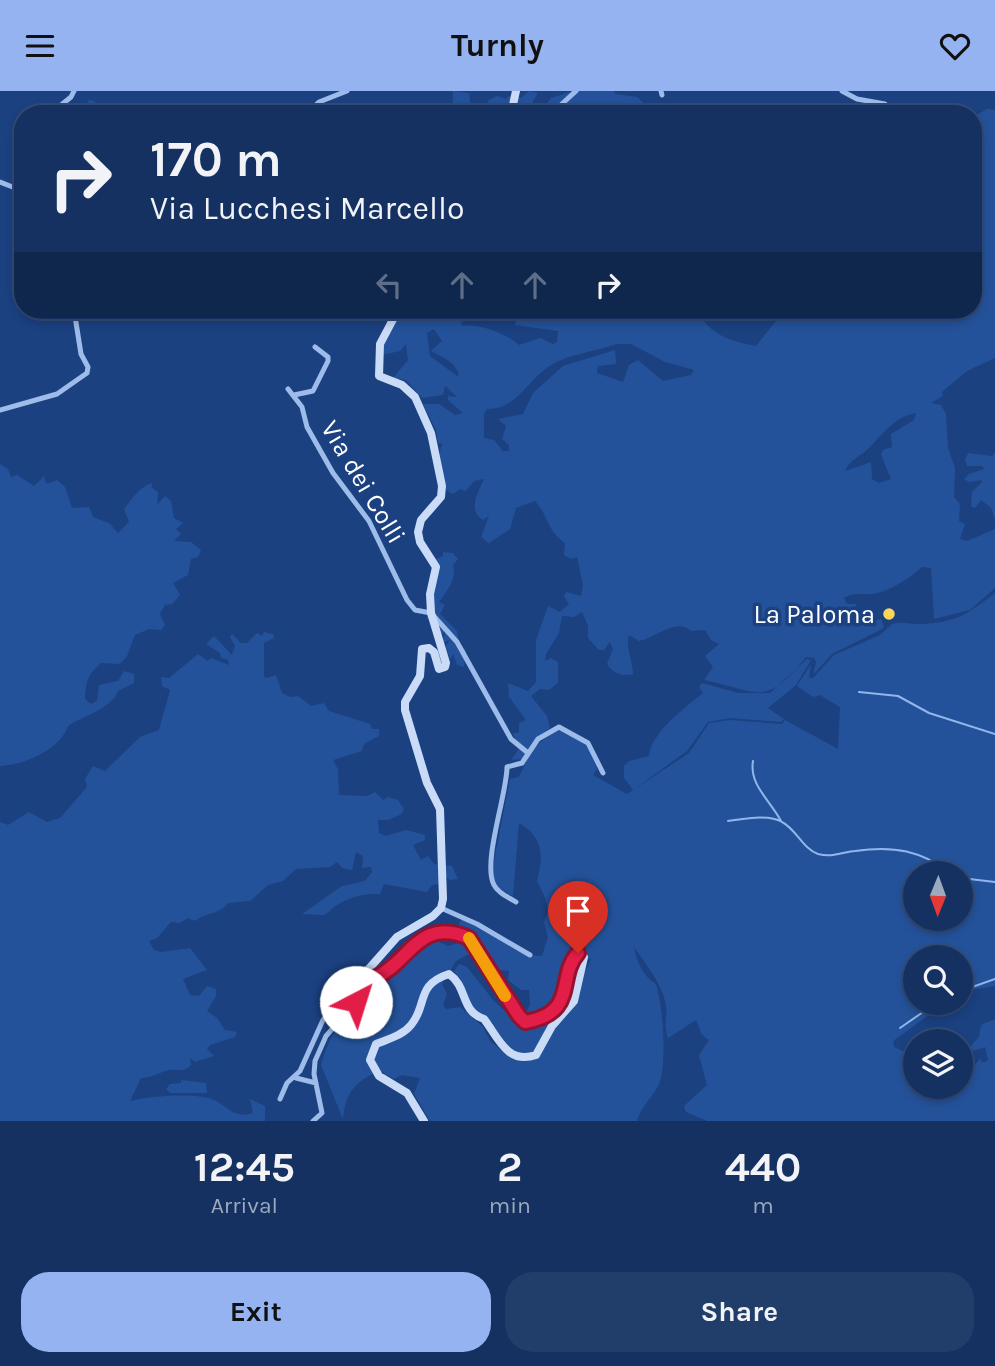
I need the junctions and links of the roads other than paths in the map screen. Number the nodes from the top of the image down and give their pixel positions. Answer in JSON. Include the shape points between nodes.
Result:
{"nodes":[{"id":1,"x":74,"y":91,"type":"edge"},
{"id":2,"x":348,"y":91,"type":"edge"},
{"id":3,"x":576,"y":91,"type":"edge"},
{"id":4,"x":842,"y":91,"type":"edge"},
{"id":5,"x":885,"y":104,"type":"dead end"},
{"id":6,"x":61,"y":105,"type":"edge"},
{"id":7,"x":316,"y":105,"type":"edge"},
{"id":8,"x":561,"y":105,"type":"edge"},
{"id":9,"x":75,"y":319,"type":"edge"},
{"id":10,"x":393,"y":319,"type":"edge"},
{"id":11,"x":315,"y":347,"type":"dead end"},
{"id":12,"x":288,"y":389,"type":"dead end"},
{"id":13,"x":294,"y":394,"type":"junction"},
{"id":14,"x":0,"y":410,"type":"edge"},
{"id":15,"x":431,"y":613,"type":"junction"},
{"id":16,"x":527,"y":753,"type":"junction"},
{"id":17,"x":603,"y":773,"type":"dead end"},
{"id":18,"x":516,"y":902,"type":"dead end"},
{"id":19,"x":441,"y":908,"type":"junction"},
{"id":20,"x":530,"y":955,"type":"dead end"},
{"id":21,"x":365,"y":969,"type":"junction"},
{"id":22,"x":375,"y":978,"type":"junction"},
{"id":23,"x":296,"y":1078,"type":"junction"},
{"id":24,"x":316,"y":1084,"type":"junction"},
{"id":25,"x":280,"y":1099,"type":"dead end"},
{"id":26,"x":313,"y":1121,"type":"edge"},
{"id":27,"x":424,"y":1121,"type":"edge"}],
"edges":[{"from":1,"to":6,"type":"street"},
{"from":2,"to":7,"type":"street"},
{"from":3,"to":8,"type":"street"},
{"from":4,"to":5,"type":"street"},
{"from":9,"to":14,"type":"street","via":[[87,373],[57,394]]},
{"from":10,"to":15,"type":"street","via":[[380,344],[379,376],[409,391],[421,405],[432,433],[442,486],[441,497],[421,520],[418,532],[419,542],[436,567]]},
{"from":11,"to":13,"type":"street","name":"Via dei Colli","via":[[328,361],[313,391]]},
{"from":12,"to":13,"type":"street","name":"Via dei Colli"},
{"from":13,"to":15,"type":"street","name":"Via dei Colli","via":[[327,463],[369,521],[407,600],[415,610]]},
{"from":15,"to":16,"type":"street","name":"Via dei Colli","via":[[457,642],[511,739]]},
{"from":15,"to":19,"type":"street","via":[[445,667],[437,667],[429,648],[422,649],[420,676],[405,702],[406,719],[440,809],[445,889]]},
{"from":16,"to":17,"type":"street","via":[[549,731],[564,728],[588,743]]},
{"from":16,"to":18,"type":"street","via":[[522,763],[507,767],[491,871],[496,889]]},
{"from":19,"to":20,"type":"street"},
{"from":19,"to":21,"type":"street","via":[[397,937]]},
{"from":21,"to":22,"type":"street"},
{"from":21,"to":23,"type":"street","via":[[324,1020]]},
{"from":22,"to":24,"type":"street","via":[[370,994],[356,1002],[326,1036],[313,1066]]},
{"from":22,"to":27,"type":"street","via":[[416,941],[428,935],[458,933],[469,938],[525,1022],[561,1003],[574,957],[578,953],[583,957],[574,1001],[552,1026],[536,1055],[527,1058],[499,1045],[484,1019],[466,1007],[456,979],[449,974],[425,989],[413,1023],[403,1033],[376,1044],[370,1060],[379,1076],[407,1093]]},
{"from":23,"to":24,"type":"street"},
{"from":23,"to":25,"type":"street","via":[[287,1083]]},
{"from":24,"to":26,"type":"street","via":[[322,1115]]}]}
